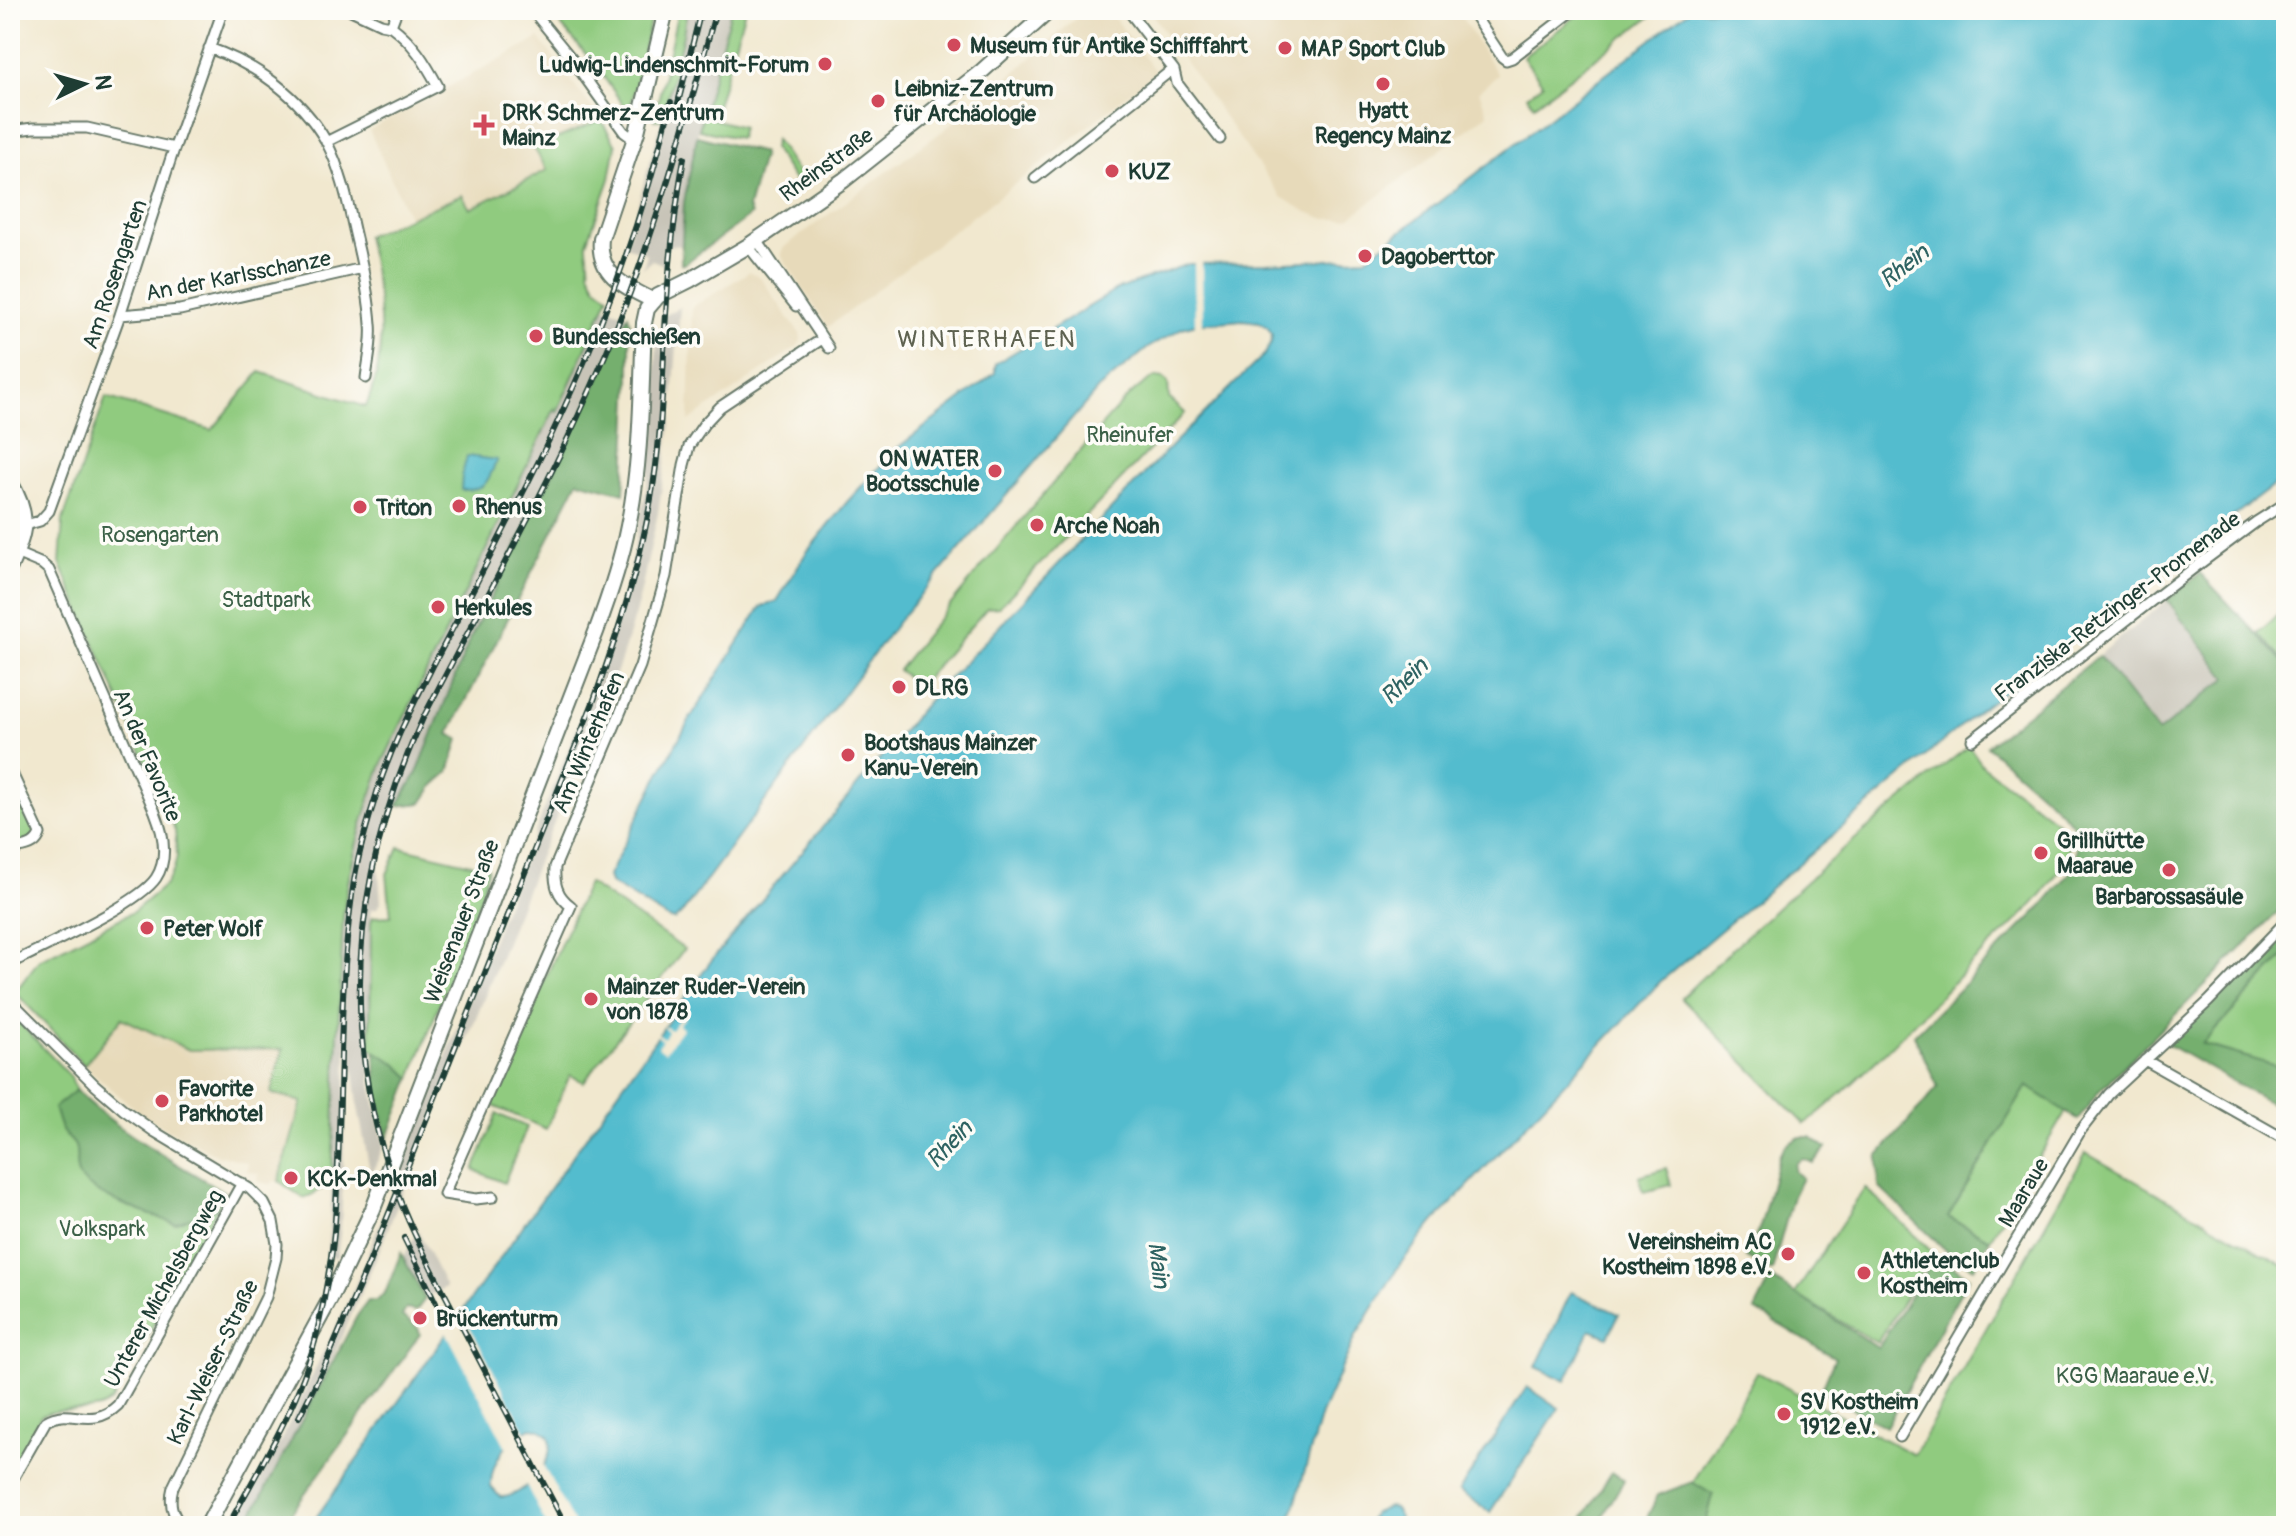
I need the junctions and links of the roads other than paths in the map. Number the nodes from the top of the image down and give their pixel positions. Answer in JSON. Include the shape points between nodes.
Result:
{"nodes":[{"id":1,"x":223,"y":10,"type":"edge"},
{"id":2,"x":351,"y":10,"type":"edge"},
{"id":3,"x":397,"y":10,"type":"edge"},
{"id":4,"x":532,"y":10,"type":"edge"},
{"id":5,"x":666,"y":10,"type":"edge"},
{"id":6,"x":1129,"y":10,"type":"edge"},
{"id":7,"x":1471,"y":10,"type":"edge"},
{"id":8,"x":1574,"y":10,"type":"edge"},
{"id":9,"x":1050,"y":11,"type":"edge"},
{"id":10,"x":391,"y":26,"type":"junction"},
{"id":11,"x":209,"y":48,"type":"junction"},
{"id":12,"x":1173,"y":69,"type":"junction"},
{"id":13,"x":10,"y":131,"type":"edge"},
{"id":14,"x":1220,"y":139,"type":"dead end"},
{"id":15,"x":635,"y":140,"type":"junction"},
{"id":16,"x":326,"y":142,"type":"junction"},
{"id":17,"x":174,"y":148,"type":"junction"},
{"id":18,"x":1035,"y":178,"type":"dead end"},
{"id":19,"x":753,"y":243,"type":"junction"},
{"id":20,"x":363,"y":268,"type":"junction"},
{"id":21,"x":654,"y":301,"type":"junction"},
{"id":22,"x":120,"y":315,"type":"junction"},
{"id":23,"x":822,"y":339,"type":"junction"},
{"id":24,"x":829,"y":348,"type":"dead end"},
{"id":25,"x":366,"y":378,"type":"dead end"},
{"id":26,"x":10,"y":482,"type":"edge"},
{"id":27,"x":10,"y":502,"type":"edge"},
{"id":28,"x":2286,"y":503,"type":"edge"},
{"id":29,"x":20,"y":527,"type":"junction"},
{"id":30,"x":13,"y":560,"type":"edge"},
{"id":31,"x":1972,"y":740,"type":"dead end"},
{"id":32,"x":10,"y":770,"type":"edge"},
{"id":33,"x":10,"y":842,"type":"edge"},
{"id":34,"x":2286,"y":921,"type":"edge"},
{"id":35,"x":10,"y":964,"type":"edge"},
{"id":36,"x":10,"y":1000,"type":"edge"},
{"id":37,"x":2145,"y":1060,"type":"junction"},
{"id":38,"x":2286,"y":1140,"type":"edge"},
{"id":39,"x":242,"y":1183,"type":"junction"},
{"id":40,"x":493,"y":1197,"type":"dead end"},
{"id":41,"x":1900,"y":1437,"type":"dead end"},
{"id":42,"x":10,"y":1484,"type":"edge"},
{"id":43,"x":182,"y":1526,"type":"edge"},
{"id":44,"x":207,"y":1526,"type":"edge"}],
"edges":[{"from":1,"to":11,"type":"street","name":"Am Rosengarten"},
{"from":2,"to":10,"type":"street"},
{"from":3,"to":10,"type":"street"},
{"from":4,"to":15,"type":"street"},
{"from":5,"to":15,"type":"main road"},
{"from":6,"to":12,"type":"street"},
{"from":7,"to":8,"type":"street","via":[[1506,60]]},
{"from":9,"to":19,"type":"main road","name":"Rheinstraße","via":[[880,153]]},
{"from":10,"to":16,"type":"street","via":[[407,38],[438,86]]},
{"from":11,"to":16,"type":"street","via":[[234,57],[282,88]]},
{"from":11,"to":17,"type":"street","name":"Am Rosengarten"},
{"from":12,"to":14,"type":"street","via":[[1177,83]]},
{"from":12,"to":18,"type":"street"},
{"from":13,"to":17,"type":"street","via":[[87,128]]},
{"from":15,"to":21,"type":"main road","via":[[600,255],[615,277]]},
{"from":16,"to":20,"type":"street","via":[[340,175]]},
{"from":17,"to":22,"type":"street","name":"Am Rosengarten"},
{"from":19,"to":21,"type":"main road","name":"Rheinstraße"},
{"from":19,"to":23,"type":"street","via":[[780,271]]},
{"from":20,"to":22,"type":"street","name":"An der Karlsschanze","via":[[180,310]]},
{"from":20,"to":25,"type":"street","via":[[372,326]]},
{"from":21,"to":44,"type":"main road","name":"Weisenauer Straße","via":[[644,323],[631,512],[596,632],[373,1209]]},
{"from":22,"to":29,"type":"street","name":"Am Rosengarten","via":[[49,511],[40,521]]},
{"from":23,"to":24,"type":"street"},
{"from":23,"to":40,"type":"street","name":"Am Winterhafen","via":[[720,407],[689,446],[666,576],[640,666],[555,867],[558,893],[571,906],[444,1194]]},
{"from":26,"to":29,"type":"main road","via":[[20,503]]},
{"from":27,"to":29,"type":"main road"},
{"from":28,"to":31,"type":"street","name":"Franziska-Retzinger-Promenade"},
{"from":29,"to":30,"type":"main road","via":[[22,541]]},
{"from":30,"to":35,"type":"street","name":"An der Favorite","via":[[49,570],[164,838],[156,878],[129,902]]},
{"from":32,"to":33,"type":"street","via":[[40,834],[27,847]]},
{"from":34,"to":37,"type":"street","name":"Maaraue"},
{"from":36,"to":39,"type":"street","name":"Karl-Weiser-Straße","via":[[124,1110]]},
{"from":37,"to":38,"type":"street"},
{"from":37,"to":41,"type":"street","name":"Maaraue","via":[[2081,1130]]},
{"from":39,"to":42,"type":"street","name":"Unterer Michelsbergweg","via":[[118,1405],[101,1418],[55,1416],[46,1421]]},
{"from":39,"to":43,"type":"street","name":"Karl-Weiser-Straße","via":[[264,1203],[273,1221],[275,1269],[259,1313],[173,1487],[172,1510]]}]}
